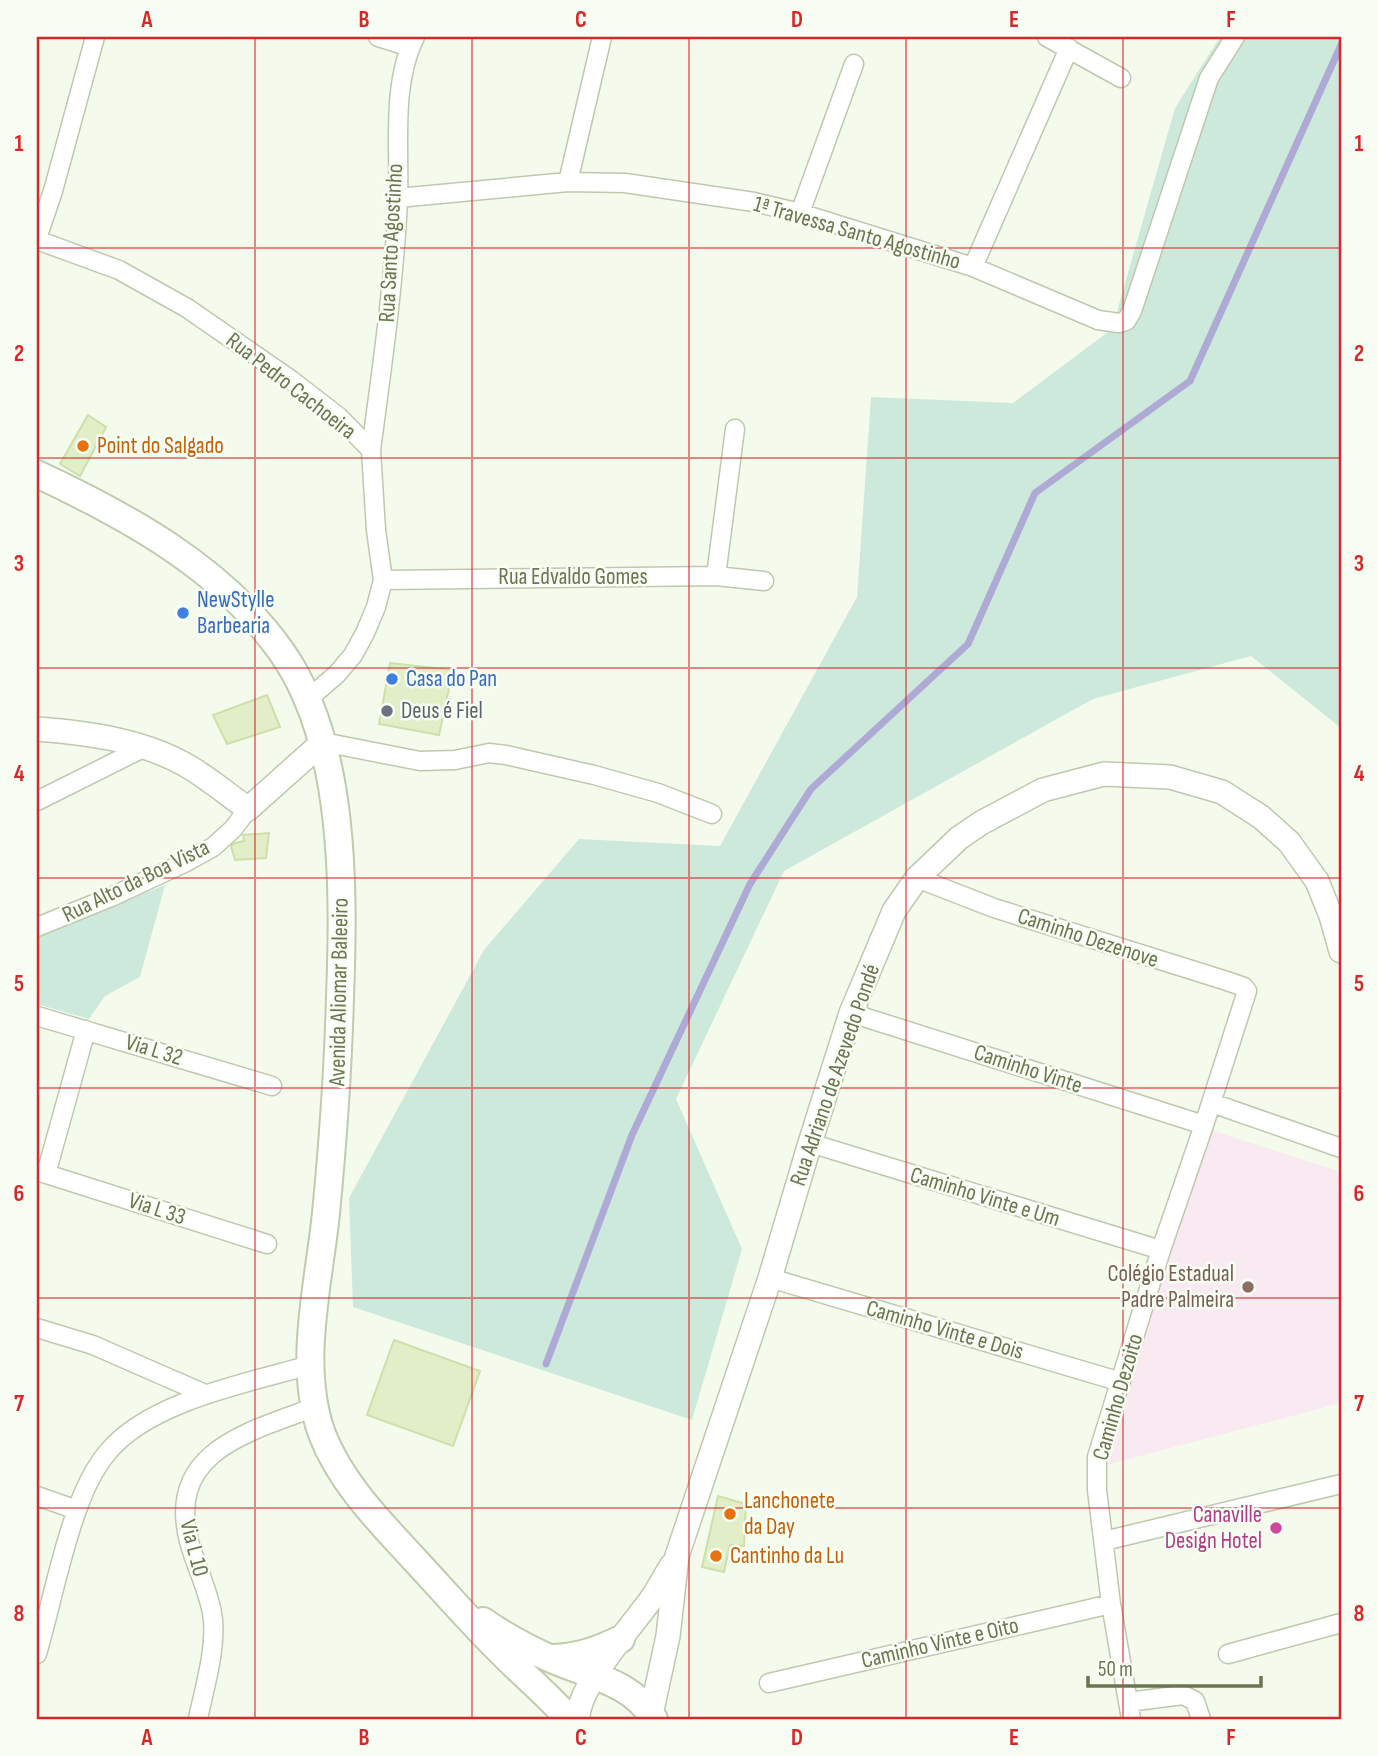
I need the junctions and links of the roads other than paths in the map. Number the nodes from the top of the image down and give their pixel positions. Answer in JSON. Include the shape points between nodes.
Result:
{"nodes":[{"id":1,"x":95,"y":37,"type":"edge"},
{"id":2,"x":378,"y":37,"type":"edge"},
{"id":3,"x":602,"y":37,"type":"edge"},
{"id":4,"x":1047,"y":37,"type":"edge"},
{"id":5,"x":1235,"y":37,"type":"edge"},
{"id":6,"x":413,"y":42,"type":"edge"},
{"id":7,"x":1069,"y":48,"type":"junction"},
{"id":8,"x":854,"y":64,"type":"dead end"},
{"id":9,"x":1121,"y":78,"type":"dead end"},
{"id":10,"x":568,"y":182,"type":"junction"},
{"id":11,"x":398,"y":198,"type":"junction"},
{"id":12,"x":800,"y":213,"type":"junction"},
{"id":13,"x":37,"y":239,"type":"edge"},
{"id":14,"x":973,"y":267,"type":"junction"},
{"id":15,"x":735,"y":429,"type":"dead end"},
{"id":16,"x":371,"y":450,"type":"junction"},
{"id":17,"x":37,"y":474,"type":"edge"},
{"id":18,"x":716,"y":576,"type":"junction"},
{"id":19,"x":383,"y":580,"type":"junction"},
{"id":20,"x":764,"y":581,"type":"dead end"},
{"id":21,"x":307,"y":700,"type":"junction"},
{"id":22,"x":37,"y":729,"type":"edge"},
{"id":23,"x":323,"y":742,"type":"junction"},
{"id":24,"x":145,"y":747,"type":"junction"},
{"id":25,"x":37,"y":801,"type":"edge"},
{"id":26,"x":247,"y":809,"type":"junction"},
{"id":27,"x":712,"y":814,"type":"dead end"},
{"id":28,"x":917,"y":878,"type":"junction"},
{"id":29,"x":37,"y":927,"type":"edge"},
{"id":30,"x":1341,"y":951,"type":"edge"},
{"id":31,"x":1243,"y":1004,"type":"joint"},
{"id":32,"x":851,"y":1013,"type":"junction"},
{"id":33,"x":37,"y":1016,"type":"edge"},
{"id":34,"x":86,"y":1030,"type":"junction"},
{"id":35,"x":272,"y":1086,"type":"dead end"},
{"id":36,"x":1212,"y":1103,"type":"junction"},
{"id":37,"x":1204,"y":1125,"type":"junction"},
{"id":38,"x":810,"y":1143,"type":"junction"},
{"id":39,"x":1341,"y":1148,"type":"edge"},
{"id":40,"x":42,"y":1172,"type":"edge"},
{"id":41,"x":268,"y":1244,"type":"dead end"},
{"id":42,"x":1161,"y":1250,"type":"junction"},
{"id":43,"x":770,"y":1278,"type":"junction"},
{"id":44,"x":37,"y":1328,"type":"edge"},
{"id":45,"x":310,"y":1365,"type":"junction"},
{"id":46,"x":1121,"y":1382,"type":"junction"},
{"id":47,"x":205,"y":1394,"type":"junction"},
{"id":48,"x":315,"y":1407,"type":"junction"},
{"id":49,"x":1341,"y":1483,"type":"edge"},
{"id":50,"x":37,"y":1496,"type":"edge"},
{"id":51,"x":76,"y":1510,"type":"junction"},
{"id":52,"x":1104,"y":1541,"type":"junction"},
{"id":53,"x":677,"y":1556,"type":"junction"},
{"id":54,"x":453,"y":1600,"type":"junction"},
{"id":55,"x":1111,"y":1604,"type":"junction"},
{"id":56,"x":1341,"y":1623,"type":"edge"},
{"id":57,"x":621,"y":1639,"type":"junction"},
{"id":58,"x":37,"y":1654,"type":"edge"},
{"id":59,"x":1228,"y":1654,"type":"dead end"},
{"id":60,"x":548,"y":1658,"type":"junction"},
{"id":61,"x":596,"y":1675,"type":"junction"},
{"id":62,"x":769,"y":1683,"type":"dead end"},
{"id":63,"x":1130,"y":1710,"type":"edge"},
{"id":64,"x":652,"y":1717,"type":"edge"},
{"id":65,"x":198,"y":1719,"type":"edge"},
{"id":66,"x":569,"y":1719,"type":"edge"},
{"id":67,"x":578,"y":1719,"type":"edge"},
{"id":68,"x":1201,"y":1719,"type":"edge"}],
"edges":[{"from":1,"to":13,"type":"street"},
{"from":2,"to":6,"type":"street"},
{"from":3,"to":10,"type":"street"},
{"from":4,"to":7,"type":"street"},
{"from":5,"to":14,"type":"street","name":"1ª Travessa Santo Agostinho","via":[[1209,78],[1126,321],[1098,320]]},
{"from":6,"to":11,"type":"street","name":"Rua Santo Agostinho","via":[[401,91]]},
{"from":7,"to":9,"type":"street"},
{"from":7,"to":14,"type":"street"},
{"from":8,"to":12,"type":"street"},
{"from":10,"to":11,"type":"street","name":"1ª Travessa Santo Agostinho"},
{"from":10,"to":12,"type":"street","name":"1ª Travessa Santo Agostinho","via":[[625,183]]},
{"from":11,"to":16,"type":"street","name":"Rua Santo Agostinho"},
{"from":12,"to":14,"type":"street","name":"1ª Travessa Santo Agostinho"},
{"from":13,"to":16,"type":"street","name":"Rua Pedro Cachoeira","via":[[119,270],[187,308],[339,417]]},
{"from":15,"to":18,"type":"street"},
{"from":16,"to":19,"type":"street","name":"Rua Pedro Cachoeira"},
{"from":17,"to":21,"type":"main road","name":"Avenida Aliomar Baleeiro","via":[[159,538],[216,583],[267,632]]},
{"from":18,"to":19,"type":"street","name":"Rua Edvaldo Gomes"},
{"from":18,"to":20,"type":"street","name":"Rua Edvaldo Gomes"},
{"from":19,"to":21,"type":"street","name":"Rua Pedro Cachoeira","via":[[369,624],[352,655]]},
{"from":21,"to":23,"type":"main road","name":"Avenida Aliomar Baleeiro"},
{"from":22,"to":24,"type":"street"},
{"from":23,"to":26,"type":"street","name":"Rua Alto da Boa Vista"},
{"from":23,"to":27,"type":"street","via":[[412,760],[506,755],[658,793]]},
{"from":23,"to":45,"type":"main road","name":"Avenida Aliomar Baleeiro","via":[[339,833],[343,912],[337,1102]]},
{"from":24,"to":25,"type":"street"},
{"from":24,"to":26,"type":"street","via":[[194,770]]},
{"from":26,"to":29,"type":"street","name":"Rua Alto da Boa Vista","via":[[233,829],[184,863]]},
{"from":28,"to":30,"type":"street","name":"Rua Adriano de Azevedo Pondé","via":[[959,838],[1044,790],[1104,774],[1170,777],[1222,792],[1289,842],[1317,881]]},
{"from":28,"to":31,"type":"street","name":"Caminho Dezenove","via":[[1007,912],[1244,987]]},
{"from":28,"to":32,"type":"street","name":"Rua Adriano de Azevedo Pondé","via":[[894,911]]},
{"from":31,"to":36,"type":"street","name":"Caminho Dezoito"},
{"from":32,"to":37,"type":"street","name":"Caminho Vinte"},
{"from":32,"to":38,"type":"street","name":"Rua Adriano de Azevedo Pondé"},
{"from":33,"to":34,"type":"street","name":"Via L 32"},
{"from":34,"to":35,"type":"street","name":"Via L 32"},
{"from":34,"to":40,"type":"street","name":"Via L 33"},
{"from":36,"to":37,"type":"street","name":"Caminho Dezoito"},
{"from":36,"to":39,"type":"street"},
{"from":37,"to":42,"type":"street","name":"Caminho Dezoito"},
{"from":38,"to":42,"type":"street","name":"Caminho Vinte e Um"},
{"from":38,"to":43,"type":"street","name":"Rua Adriano de Azevedo Pondé"},
{"from":40,"to":41,"type":"street","name":"Via L 33"},
{"from":42,"to":46,"type":"street","name":"Caminho Dezoito"},
{"from":43,"to":46,"type":"street","name":"Caminho Vinte e Dois"},
{"from":43,"to":53,"type":"street","name":"Rua Adriano de Azevedo Pondé"},
{"from":44,"to":47,"type":"street","via":[[93,1345]]},
{"from":45,"to":47,"type":"street"},
{"from":45,"to":48,"type":"main road","name":"Avenida Aliomar Baleeiro"},
{"from":46,"to":52,"type":"street","name":"Caminho Dezoito","via":[[1097,1457]]},
{"from":47,"to":51,"type":"street","via":[[127,1434],[108,1452]]},
{"from":48,"to":54,"type":"main road","name":"Avenida Aliomar Baleeiro","via":[[322,1434],[351,1487]]},
{"from":48,"to":65,"type":"street","name":"Via L 10","via":[[222,1446],[201,1464],[189,1485],[184,1511],[212,1614],[211,1657]]},
{"from":49,"to":52,"type":"street"},
{"from":50,"to":51,"type":"street"},
{"from":51,"to":58,"type":"street"},
{"from":52,"to":55,"type":"street","name":"Caminho Dezoito"},
{"from":53,"to":57,"type":"street","name":"Rua Adriano de Azevedo Pondé"},
{"from":53,"to":64,"type":"street","name":"Rua Adriano de Azevedo Pondé"},
{"from":54,"to":60,"type":"main road","name":"Avenida Aliomar Baleeiro"},
{"from":54,"to":66,"type":"main road","name":"Avenida Aliomar Baleeiro"},
{"from":55,"to":62,"type":"street","name":"Caminho Vinte e Oito"},
{"from":55,"to":63,"type":"street","name":"Caminho Dezoito"},
{"from":56,"to":59,"type":"street"},
{"from":57,"to":60,"type":"main road","via":[[591,1653]]},
{"from":57,"to":61,"type":"street","name":"Rua Adriano de Azevedo Pondé"},
{"from":60,"to":61,"type":"main road","name":"Avenida Aliomar Baleeiro"},
{"from":61,"to":64,"type":"main road","name":"Avenida Aliomar Baleeiro","via":[[627,1691]]},
{"from":61,"to":67,"type":"street","name":"Rua Adriano de Azevedo Pondé","via":[[580,1704]]},
{"from":63,"to":68,"type":"street","via":[[1183,1695],[1195,1701]]}]}
